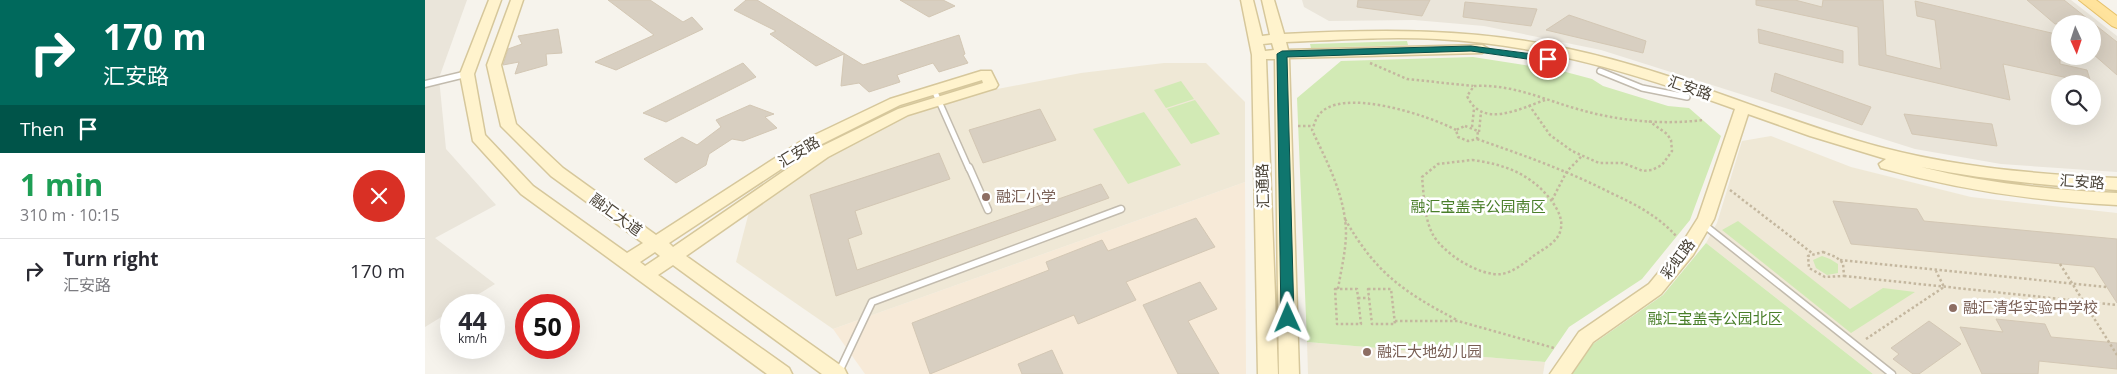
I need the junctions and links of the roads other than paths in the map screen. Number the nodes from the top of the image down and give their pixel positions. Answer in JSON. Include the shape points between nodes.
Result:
{"nodes":[{"id":1,"x":495,"y":0,"type":"edge"},
{"id":2,"x":517,"y":0,"type":"edge"},
{"id":3,"x":1247,"y":0,"type":"edge"},
{"id":4,"x":1269,"y":0,"type":"edge"},
{"id":5,"x":2086,"y":0,"type":"edge"},
{"id":6,"x":2117,"y":23,"type":"edge"},
{"id":7,"x":1280,"y":46,"type":"junction"},
{"id":8,"x":1257,"y":47,"type":"junction"},
{"id":9,"x":467,"y":74,"type":"junction"},
{"id":10,"x":989,"y":79,"type":"dead end"},
{"id":11,"x":425,"y":84,"type":"edge"},
{"id":12,"x":936,"y":95,"type":"junction"},
{"id":13,"x":1742,"y":110,"type":"junction"},
{"id":14,"x":2117,"y":184,"type":"edge"},
{"id":15,"x":2117,"y":199,"type":"edge"},
{"id":16,"x":1121,"y":209,"type":"dead end"},
{"id":17,"x":988,"y":210,"type":"dead end"},
{"id":18,"x":1703,"y":224,"type":"junction"},
{"id":19,"x":655,"y":244,"type":"junction"},
{"id":20,"x":673,"y":256,"type":"junction"},
{"id":21,"x":627,"y":262,"type":"junction"},
{"id":22,"x":645,"y":275,"type":"junction"},
{"id":23,"x":782,"y":374,"type":"edge"},
{"id":24,"x":837,"y":374,"type":"edge"},
{"id":25,"x":1268,"y":374,"type":"edge"},
{"id":26,"x":1289,"y":374,"type":"edge"},
{"id":27,"x":1560,"y":374,"type":"edge"},
{"id":28,"x":1892,"y":374,"type":"edge"}],
"edges":[{"from":1,"to":9,"type":"street"},
{"from":2,"to":19,"type":"street","name":"融汇大道","via":[[494,65],[509,126],[557,172]]},
{"from":3,"to":8,"type":"street","name":"汇通路"},
{"from":4,"to":7,"type":"street","name":"汇通路"},
{"from":5,"to":6,"type":"main road"},
{"from":7,"to":8,"type":"street","name":"汇安路"},
{"from":7,"to":13,"type":"street","name":"汇安路","via":[[1471,48],[1563,61]]},
{"from":7,"to":13,"type":"street","name":"汇安路","via":[[1419,34],[1505,42],[1569,53],[1655,76]]},
{"from":7,"to":26,"type":"street","name":"汇通路"},
{"from":8,"to":25,"type":"street","name":"汇通路"},
{"from":9,"to":11,"type":"street"},
{"from":9,"to":21,"type":"street","via":[[478,137],[527,190]]},
{"from":10,"to":12,"type":"street","name":"汇安路"},
{"from":12,"to":17,"type":"lane"},
{"from":12,"to":19,"type":"street","name":"汇安路","via":[[895,102],[805,146]]},
{"from":12,"to":20,"type":"street","name":"汇安路","via":[[822,153]]},
{"from":13,"to":14,"type":"street","name":"汇安路","via":[[1852,144],[1959,170],[2066,182]]},
{"from":13,"to":15,"type":"street","name":"汇安路","via":[[1851,154],[1966,184]]},
{"from":13,"to":18,"type":"street","name":"彩虹路"},
{"from":16,"to":24,"type":"lane","via":[[872,302]]},
{"from":18,"to":27,"type":"street","name":"彩虹路","via":[[1687,250],[1655,289],[1585,337]]},
{"from":18,"to":28,"type":"lane"},
{"from":19,"to":20,"type":"street","name":"融汇大道"},
{"from":19,"to":21,"type":"street","name":"汇安路"},
{"from":20,"to":22,"type":"street","name":"汇安路"},
{"from":20,"to":24,"type":"street","name":"融汇大道"},
{"from":21,"to":22,"type":"street"},
{"from":22,"to":23,"type":"street"}]}
